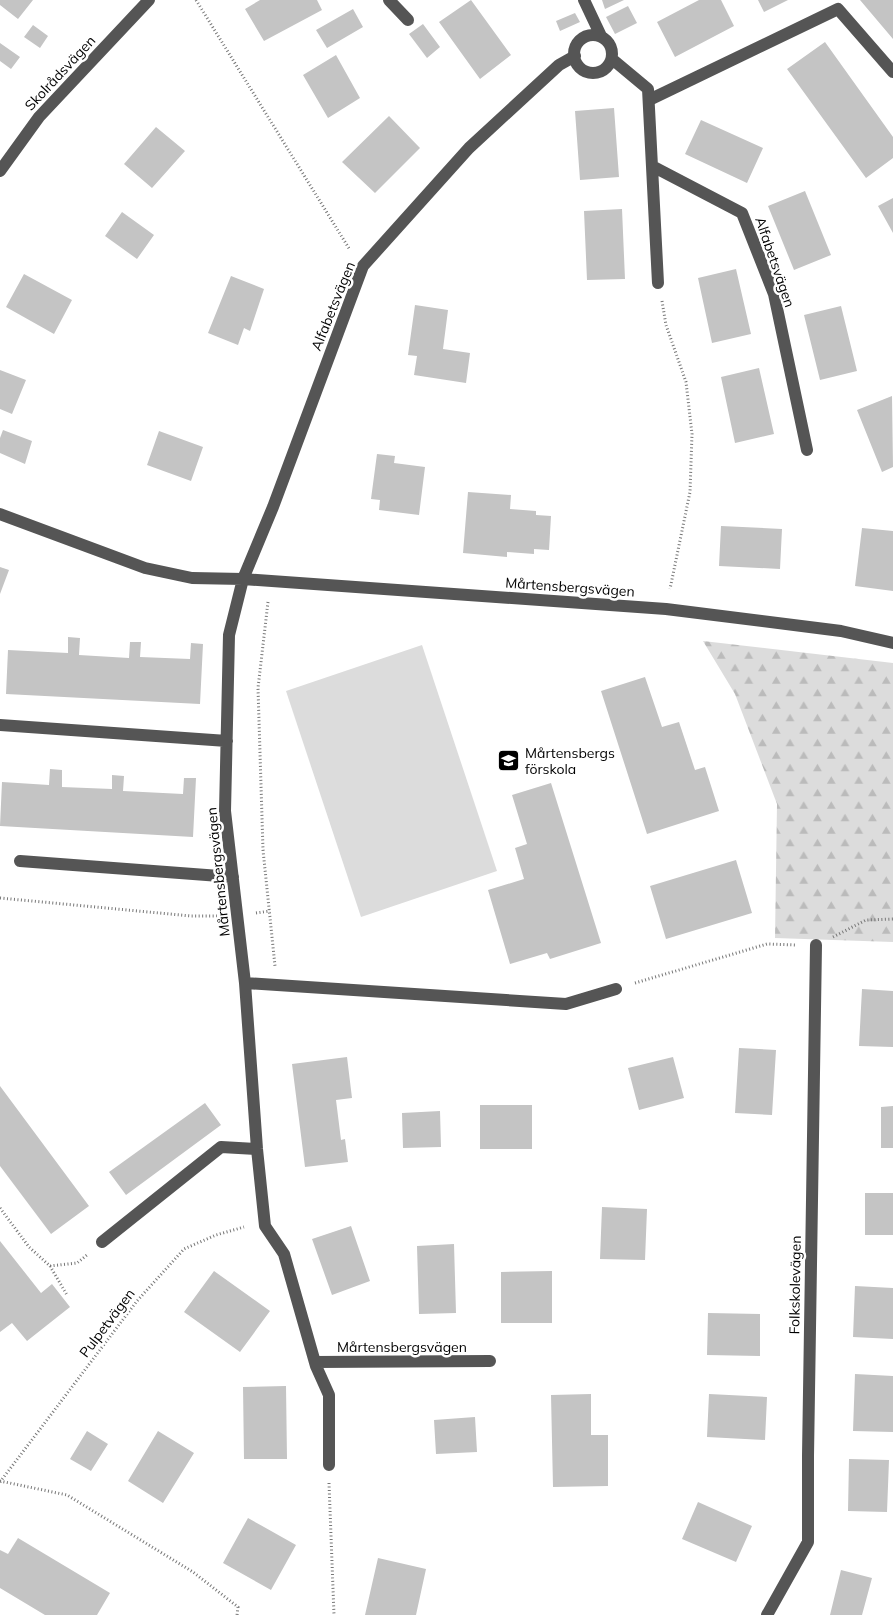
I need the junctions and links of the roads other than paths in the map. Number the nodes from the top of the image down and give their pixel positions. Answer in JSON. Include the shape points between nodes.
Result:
{"nodes":[{"id":1,"x":149,"y":0,"type":"edge"},
{"id":2,"x":389,"y":0,"type":"edge"},
{"id":3,"x":584,"y":0,"type":"edge"},
{"id":4,"x":408,"y":20,"type":"dead end"},
{"id":5,"x":601,"y":36,"type":"junction"},
{"id":6,"x":575,"y":56,"type":"junction"},
{"id":7,"x":612,"y":59,"type":"junction"},
{"id":8,"x":893,"y":72,"type":"edge"},
{"id":9,"x":649,"y":100,"type":"junction"},
{"id":10,"x":652,"y":166,"type":"junction"},
{"id":11,"x":0,"y":171,"type":"edge"},
{"id":12,"x":658,"y":283,"type":"road end"},
{"id":13,"x":807,"y":450,"type":"dead end"},
{"id":14,"x":0,"y":514,"type":"edge"},
{"id":15,"x":243,"y":579,"type":"junction"},
{"id":16,"x":893,"y":643,"type":"edge"},
{"id":17,"x":0,"y":725,"type":"edge"},
{"id":18,"x":227,"y":741,"type":"junction"},
{"id":19,"x":20,"y":861,"type":"dead end"},
{"id":20,"x":233,"y":877,"type":"junction"},
{"id":21,"x":816,"y":945,"type":"road end"},
{"id":22,"x":245,"y":983,"type":"junction"},
{"id":23,"x":616,"y":989,"type":"road end"},
{"id":24,"x":257,"y":1149,"type":"junction"},
{"id":25,"x":102,"y":1242,"type":"road end"},
{"id":26,"x":490,"y":1361,"type":"dead end"},
{"id":27,"x":315,"y":1362,"type":"junction"},
{"id":28,"x":328,"y":1465,"type":"road end"},
{"id":29,"x":767,"y":1615,"type":"edge"}],
"edges":[{"from":1,"to":11,"type":"street","name":"Skolrådsvägen","via":[[39,117]]},
{"from":2,"to":4,"type":"street"},
{"from":3,"to":5,"type":"street"},
{"from":5,"to":6,"type":"street","name":"Alfabetsvägen","via":[[588,35],[582,39]]},
{"from":5,"to":7,"type":"street","via":[[611,46]]},
{"from":6,"to":7,"type":"street","via":[[579,66],[592,73],[604,69]]},
{"from":6,"to":15,"type":"street","name":"Alfabetsvägen","via":[[559,65],[469,148],[363,266]]},
{"from":7,"to":9,"type":"street","via":[[648,89]]},
{"from":8,"to":9,"type":"street","via":[[838,9]]},
{"from":9,"to":10,"type":"street"},
{"from":10,"to":12,"type":"street"},
{"from":10,"to":13,"type":"street","name":"Alfabetsvägen","via":[[742,213],[774,294]]},
{"from":14,"to":15,"type":"street","name":"Mårtensbergsvägen","via":[[145,568],[192,578]]},
{"from":15,"to":16,"type":"street","name":"Mårtensbergsvägen","via":[[666,609],[841,631]]},
{"from":15,"to":18,"type":"street","name":"Mårtensbergsvägen","via":[[230,635]]},
{"from":17,"to":18,"type":"street"},
{"from":18,"to":20,"type":"street","name":"Mårtensbergsvägen","via":[[225,811]]},
{"from":19,"to":20,"type":"street"},
{"from":20,"to":22,"type":"street","name":"Mårtensbergsvägen"},
{"from":21,"to":29,"type":"street","name":"Folkskolevägen","via":[[808,1542]]},
{"from":22,"to":23,"type":"street","via":[[566,1004]]},
{"from":22,"to":24,"type":"street","name":"Mårtensbergsvägen"},
{"from":24,"to":25,"type":"street","via":[[221,1147]]},
{"from":24,"to":27,"type":"street","name":"Mårtensbergsvägen","via":[[265,1226],[284,1254]]},
{"from":26,"to":27,"type":"street","name":"Mårtensbergsvägen"},
{"from":27,"to":28,"type":"street","name":"Mårtensbergsvägen","via":[[329,1396]]}]}
